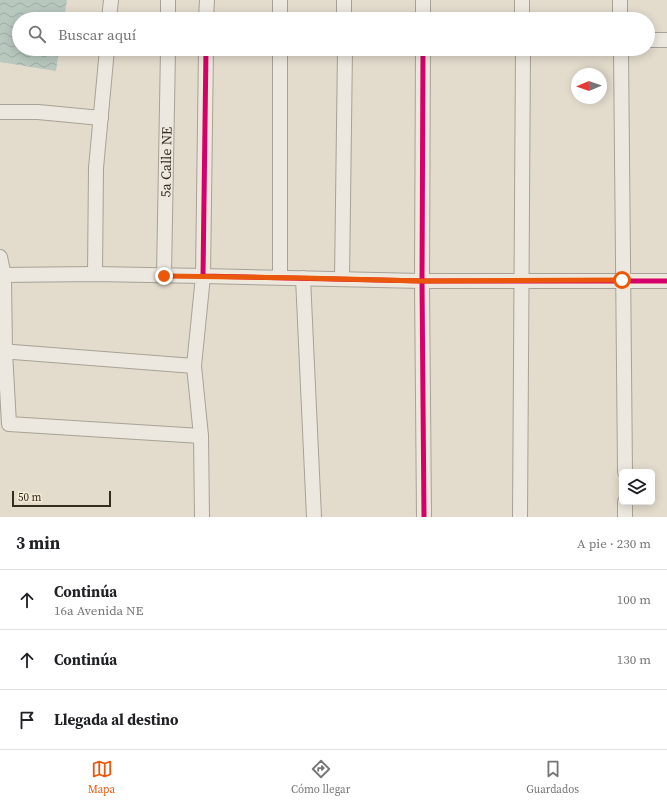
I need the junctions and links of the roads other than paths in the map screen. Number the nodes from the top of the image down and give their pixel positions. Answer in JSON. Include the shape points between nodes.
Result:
{"nodes":[{"id":1,"x":111,"y":0,"type":"edge"},
{"id":2,"x":168,"y":0,"type":"edge"},
{"id":3,"x":206,"y":0,"type":"edge"},
{"id":4,"x":280,"y":0,"type":"edge"},
{"id":5,"x":344,"y":0,"type":"edge"},
{"id":6,"x":423,"y":0,"type":"edge"},
{"id":7,"x":522,"y":0,"type":"edge"},
{"id":8,"x":620,"y":0,"type":"edge"},
{"id":9,"x":110,"y":12,"type":"edge"},
{"id":10,"x":168,"y":12,"type":"edge"},
{"id":11,"x":206,"y":12,"type":"edge"},
{"id":12,"x":280,"y":12,"type":"edge"},
{"id":13,"x":344,"y":12,"type":"edge"},
{"id":14,"x":423,"y":12,"type":"edge"},
{"id":15,"x":522,"y":12,"type":"edge"},
{"id":16,"x":620,"y":12,"type":"edge"},
{"id":17,"x":655,"y":40,"type":"edge"},
{"id":18,"x":667,"y":40,"type":"edge"},
{"id":19,"x":106,"y":56,"type":"edge"},
{"id":20,"x":168,"y":56,"type":"edge"},
{"id":21,"x":206,"y":56,"type":"edge"},
{"id":22,"x":280,"y":56,"type":"edge"},
{"id":23,"x":345,"y":56,"type":"edge"},
{"id":24,"x":423,"y":56,"type":"edge"},
{"id":25,"x":523,"y":56,"type":"edge"},
{"id":26,"x":621,"y":56,"type":"edge"},
{"id":27,"x":0,"y":112,"type":"edge"},
{"id":28,"x":100,"y":118,"type":"junction"},
{"id":29,"x":0,"y":257,"type":"edge"},
{"id":30,"x":95,"y":274,"type":"junction"},
{"id":31,"x":2,"y":275,"type":"edge"},
{"id":32,"x":164,"y":276,"type":"junction"},
{"id":33,"x":203,"y":276,"type":"junction"},
{"id":34,"x":280,"y":278,"type":"junction"},
{"id":35,"x":303,"y":278,"type":"junction"},
{"id":36,"x":342,"y":279,"type":"junction"},
{"id":37,"x":622,"y":280,"type":"junction"},
{"id":38,"x":422,"y":281,"type":"junction"},
{"id":39,"x":521,"y":281,"type":"junction"},
{"id":40,"x":667,"y":281,"type":"edge"},
{"id":41,"x":3,"y":352,"type":"edge"},
{"id":42,"x":194,"y":366,"type":"junction"},
{"id":43,"x":201,"y":436,"type":"junction"},
{"id":44,"x":625,"y":469,"type":"edge"},
{"id":45,"x":625,"y":505,"type":"edge"},
{"id":46,"x":202,"y":517,"type":"edge"},
{"id":47,"x":314,"y":517,"type":"edge"},
{"id":48,"x":424,"y":517,"type":"edge"},
{"id":49,"x":520,"y":517,"type":"edge"},
{"id":50,"x":625,"y":517,"type":"edge"}],
"edges":[{"from":1,"to":9,"type":"street"},
{"from":2,"to":10,"type":"street"},
{"from":3,"to":11,"type":"street"},
{"from":4,"to":12,"type":"street"},
{"from":5,"to":13,"type":"street"},
{"from":6,"to":14,"type":"street"},
{"from":7,"to":15,"type":"street"},
{"from":8,"to":16,"type":"street"},
{"from":17,"to":18,"type":"street"},
{"from":19,"to":28,"type":"street"},
{"from":20,"to":32,"type":"street","name":"5a Calle NE"},
{"from":21,"to":33,"type":"street"},
{"from":22,"to":34,"type":"street"},
{"from":23,"to":36,"type":"street"},
{"from":24,"to":38,"type":"street"},
{"from":25,"to":39,"type":"street"},
{"from":26,"to":37,"type":"street"},
{"from":27,"to":28,"type":"street","via":[[38,112]]},
{"from":28,"to":30,"type":"street","via":[[96,168]]},
{"from":29,"to":31,"type":"street"},
{"from":30,"to":31,"type":"street"},
{"from":30,"to":32,"type":"street"},
{"from":31,"to":41,"type":"street"},
{"from":32,"to":33,"type":"street"},
{"from":33,"to":34,"type":"street"},
{"from":33,"to":42,"type":"street"},
{"from":34,"to":35,"type":"street"},
{"from":35,"to":36,"type":"street"},
{"from":35,"to":47,"type":"street"},
{"from":36,"to":38,"type":"street"},
{"from":37,"to":39,"type":"street"},
{"from":37,"to":40,"type":"street"},
{"from":37,"to":44,"type":"street"},
{"from":38,"to":39,"type":"street"},
{"from":38,"to":48,"type":"street"},
{"from":39,"to":49,"type":"street"},
{"from":41,"to":42,"type":"street"},
{"from":41,"to":43,"type":"street","via":[[10,424]]},
{"from":42,"to":43,"type":"street"},
{"from":43,"to":46,"type":"street"},
{"from":45,"to":50,"type":"street"}]}
